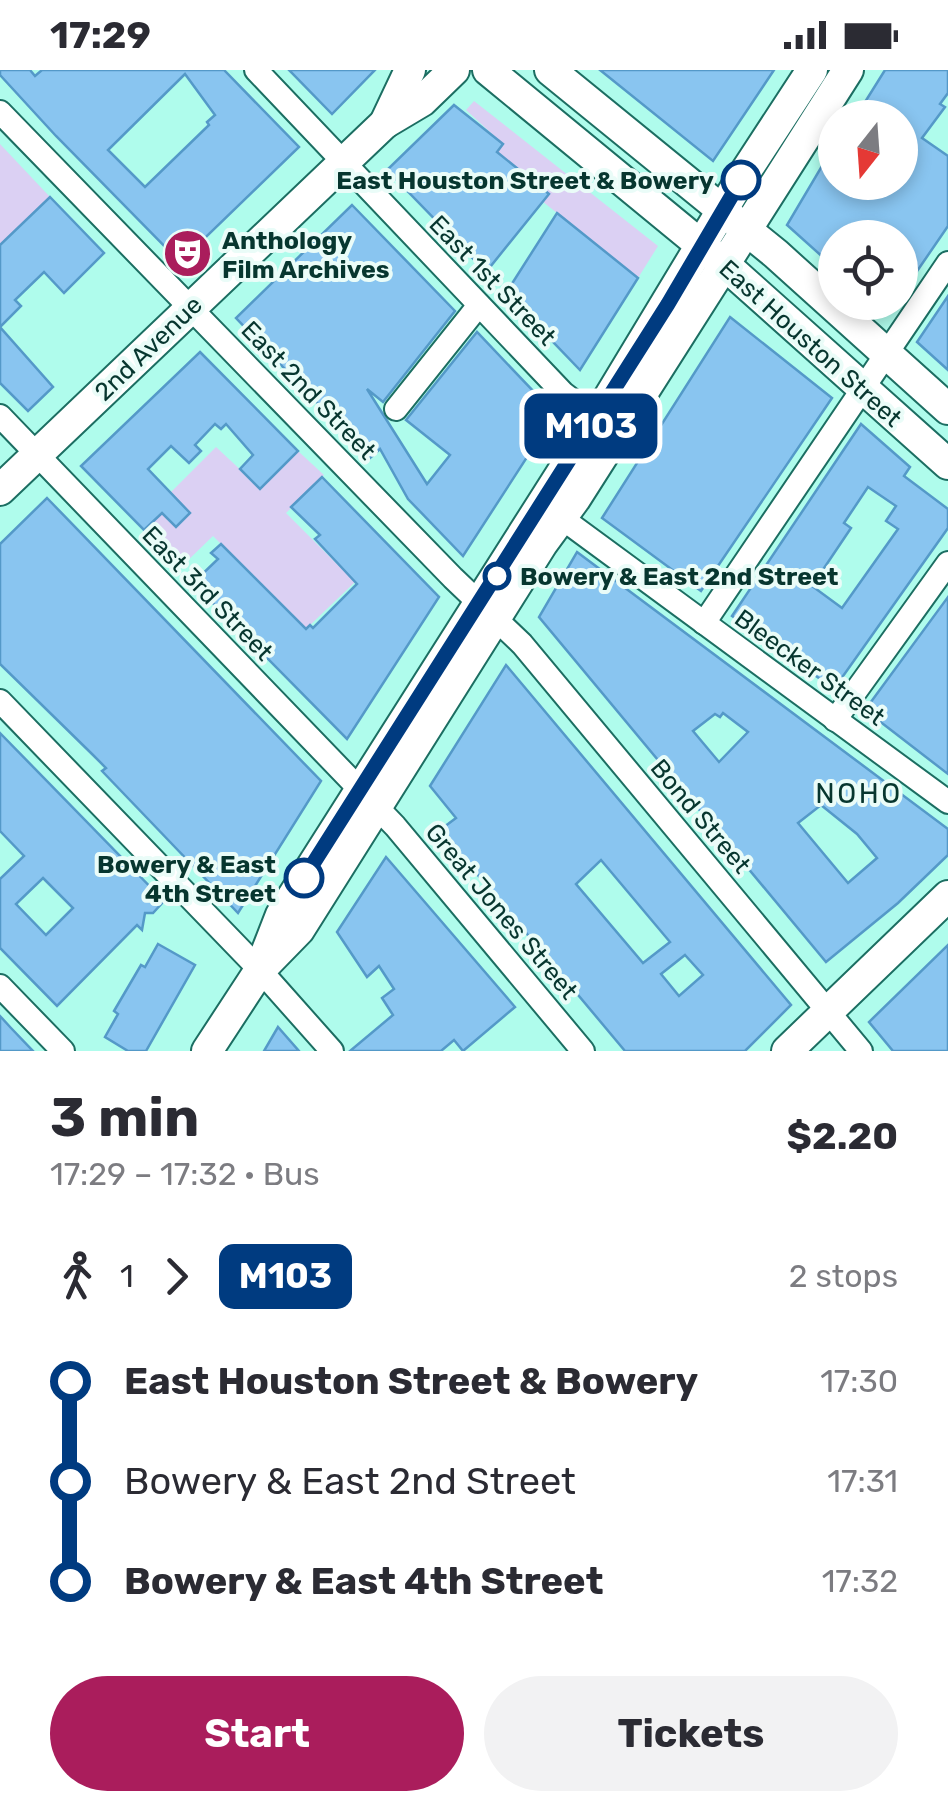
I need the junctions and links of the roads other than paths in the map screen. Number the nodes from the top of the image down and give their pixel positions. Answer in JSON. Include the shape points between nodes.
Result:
{"nodes":[{"id":1,"x":256,"y":70,"type":"edge"},
{"id":2,"x":410,"y":70,"type":"edge"},
{"id":3,"x":454,"y":70,"type":"edge"},
{"id":4,"x":488,"y":70,"type":"edge"},
{"id":5,"x":550,"y":70,"type":"edge"},
{"id":6,"x":812,"y":70,"type":"edge"},
{"id":7,"x":848,"y":70,"type":"edge"},
{"id":8,"x":0,"y":112,"type":"edge"},
{"id":9,"x":385,"y":123,"type":"junction"},
{"id":10,"x":344,"y":163,"type":"junction"},
{"id":11,"x":735,"y":220,"type":"junction"},
{"id":12,"x":713,"y":255,"type":"junction"},
{"id":13,"x":948,"y":263,"type":"edge"},
{"id":14,"x":478,"y":305,"type":"junction"},
{"id":15,"x":190,"y":308,"type":"junction"},
{"id":16,"x":886,"y":354,"type":"junction"},
{"id":17,"x":863,"y":388,"type":"junction"},
{"id":18,"x":396,"y":408,"type":"dead end"},
{"id":19,"x":948,"y":409,"type":"edge"},
{"id":20,"x":0,"y":416,"type":"edge"},
{"id":21,"x":606,"y":425,"type":"junction"},
{"id":22,"x":37,"y":454,"type":"junction"},
{"id":23,"x":948,"y":464,"type":"edge"},
{"id":24,"x":0,"y":490,"type":"edge"},
{"id":25,"x":552,"y":511,"type":"junction"},
{"id":26,"x":948,"y":563,"type":"edge"},
{"id":27,"x":487,"y":612,"type":"junction"},
{"id":28,"x":704,"y":623,"type":"junction"},
{"id":29,"x":0,"y":701,"type":"edge"},
{"id":30,"x":835,"y":720,"type":"junction"},
{"id":31,"x":368,"y":800,"type":"junction"},
{"id":32,"x":948,"y":802,"type":"edge"},
{"id":33,"x":948,"y":896,"type":"edge"},
{"id":34,"x":260,"y":970,"type":"junction"},
{"id":35,"x":0,"y":986,"type":"edge"},
{"id":36,"x":828,"y":1012,"type":"junction"},
{"id":37,"x":63,"y":1051,"type":"edge"},
{"id":38,"x":207,"y":1051,"type":"edge"},
{"id":39,"x":332,"y":1051,"type":"edge"},
{"id":40,"x":584,"y":1051,"type":"edge"},
{"id":41,"x":787,"y":1051,"type":"edge"},
{"id":42,"x":861,"y":1051,"type":"edge"}],
"edges":[{"from":1,"to":10,"type":"street","name":"East 1st Street"},
{"from":2,"to":9,"type":"main road","name":"2nd Avenue"},
{"from":3,"to":9,"type":"main road","via":[[422,101]]},
{"from":4,"to":12,"type":"main road","name":"East Houston Street"},
{"from":5,"to":11,"type":"main road","name":"East Houston Street"},
{"from":6,"to":11,"type":"main road"},
{"from":7,"to":11,"type":"main road"},
{"from":8,"to":15,"type":"street","name":"East 2nd Street"},
{"from":9,"to":10,"type":"main road","name":"2nd Avenue"},
{"from":10,"to":14,"type":"street","name":"East 1st Street"},
{"from":10,"to":15,"type":"main road","name":"2nd Avenue"},
{"from":11,"to":12,"type":"main road"},
{"from":11,"to":16,"type":"main road","name":"East Houston Street"},
{"from":12,"to":17,"type":"main road","name":"East Houston Street"},
{"from":12,"to":21,"type":"main road"},
{"from":13,"to":16,"type":"street"},
{"from":14,"to":18,"type":"street"},
{"from":14,"to":21,"type":"street","name":"East 1st Street","via":[[563,393]]},
{"from":15,"to":22,"type":"main road","name":"2nd Avenue"},
{"from":15,"to":27,"type":"street","name":"East 2nd Street"},
{"from":16,"to":17,"type":"street"},
{"from":16,"to":19,"type":"main road","name":"East Houston Street"},
{"from":17,"to":23,"type":"main road","name":"East Houston Street"},
{"from":17,"to":28,"type":"street"},
{"from":20,"to":22,"type":"street","name":"East 3rd Street"},
{"from":21,"to":25,"type":"main road"},
{"from":22,"to":24,"type":"main road","name":"2nd Avenue"},
{"from":22,"to":31,"type":"street","name":"East 3rd Street"},
{"from":25,"to":27,"type":"main road"},
{"from":25,"to":28,"type":"street","name":"Bleecker Street"},
{"from":26,"to":30,"type":"street"},
{"from":27,"to":31,"type":"main road"},
{"from":27,"to":36,"type":"street","name":"Bond Street","via":[[522,644]]},
{"from":28,"to":30,"type":"street","name":"Bleecker Street"},
{"from":29,"to":34,"type":"street"},
{"from":30,"to":32,"type":"street","name":"Bleecker Street"},
{"from":31,"to":34,"type":"main road","via":[[299,930]]},
{"from":31,"to":40,"type":"street","name":"Great Jones Street"},
{"from":33,"to":36,"type":"main road"},
{"from":34,"to":38,"type":"main road"},
{"from":34,"to":39,"type":"street"},
{"from":35,"to":37,"type":"street"},
{"from":36,"to":41,"type":"main road"},
{"from":36,"to":42,"type":"street","name":"Bond Street"}]}
